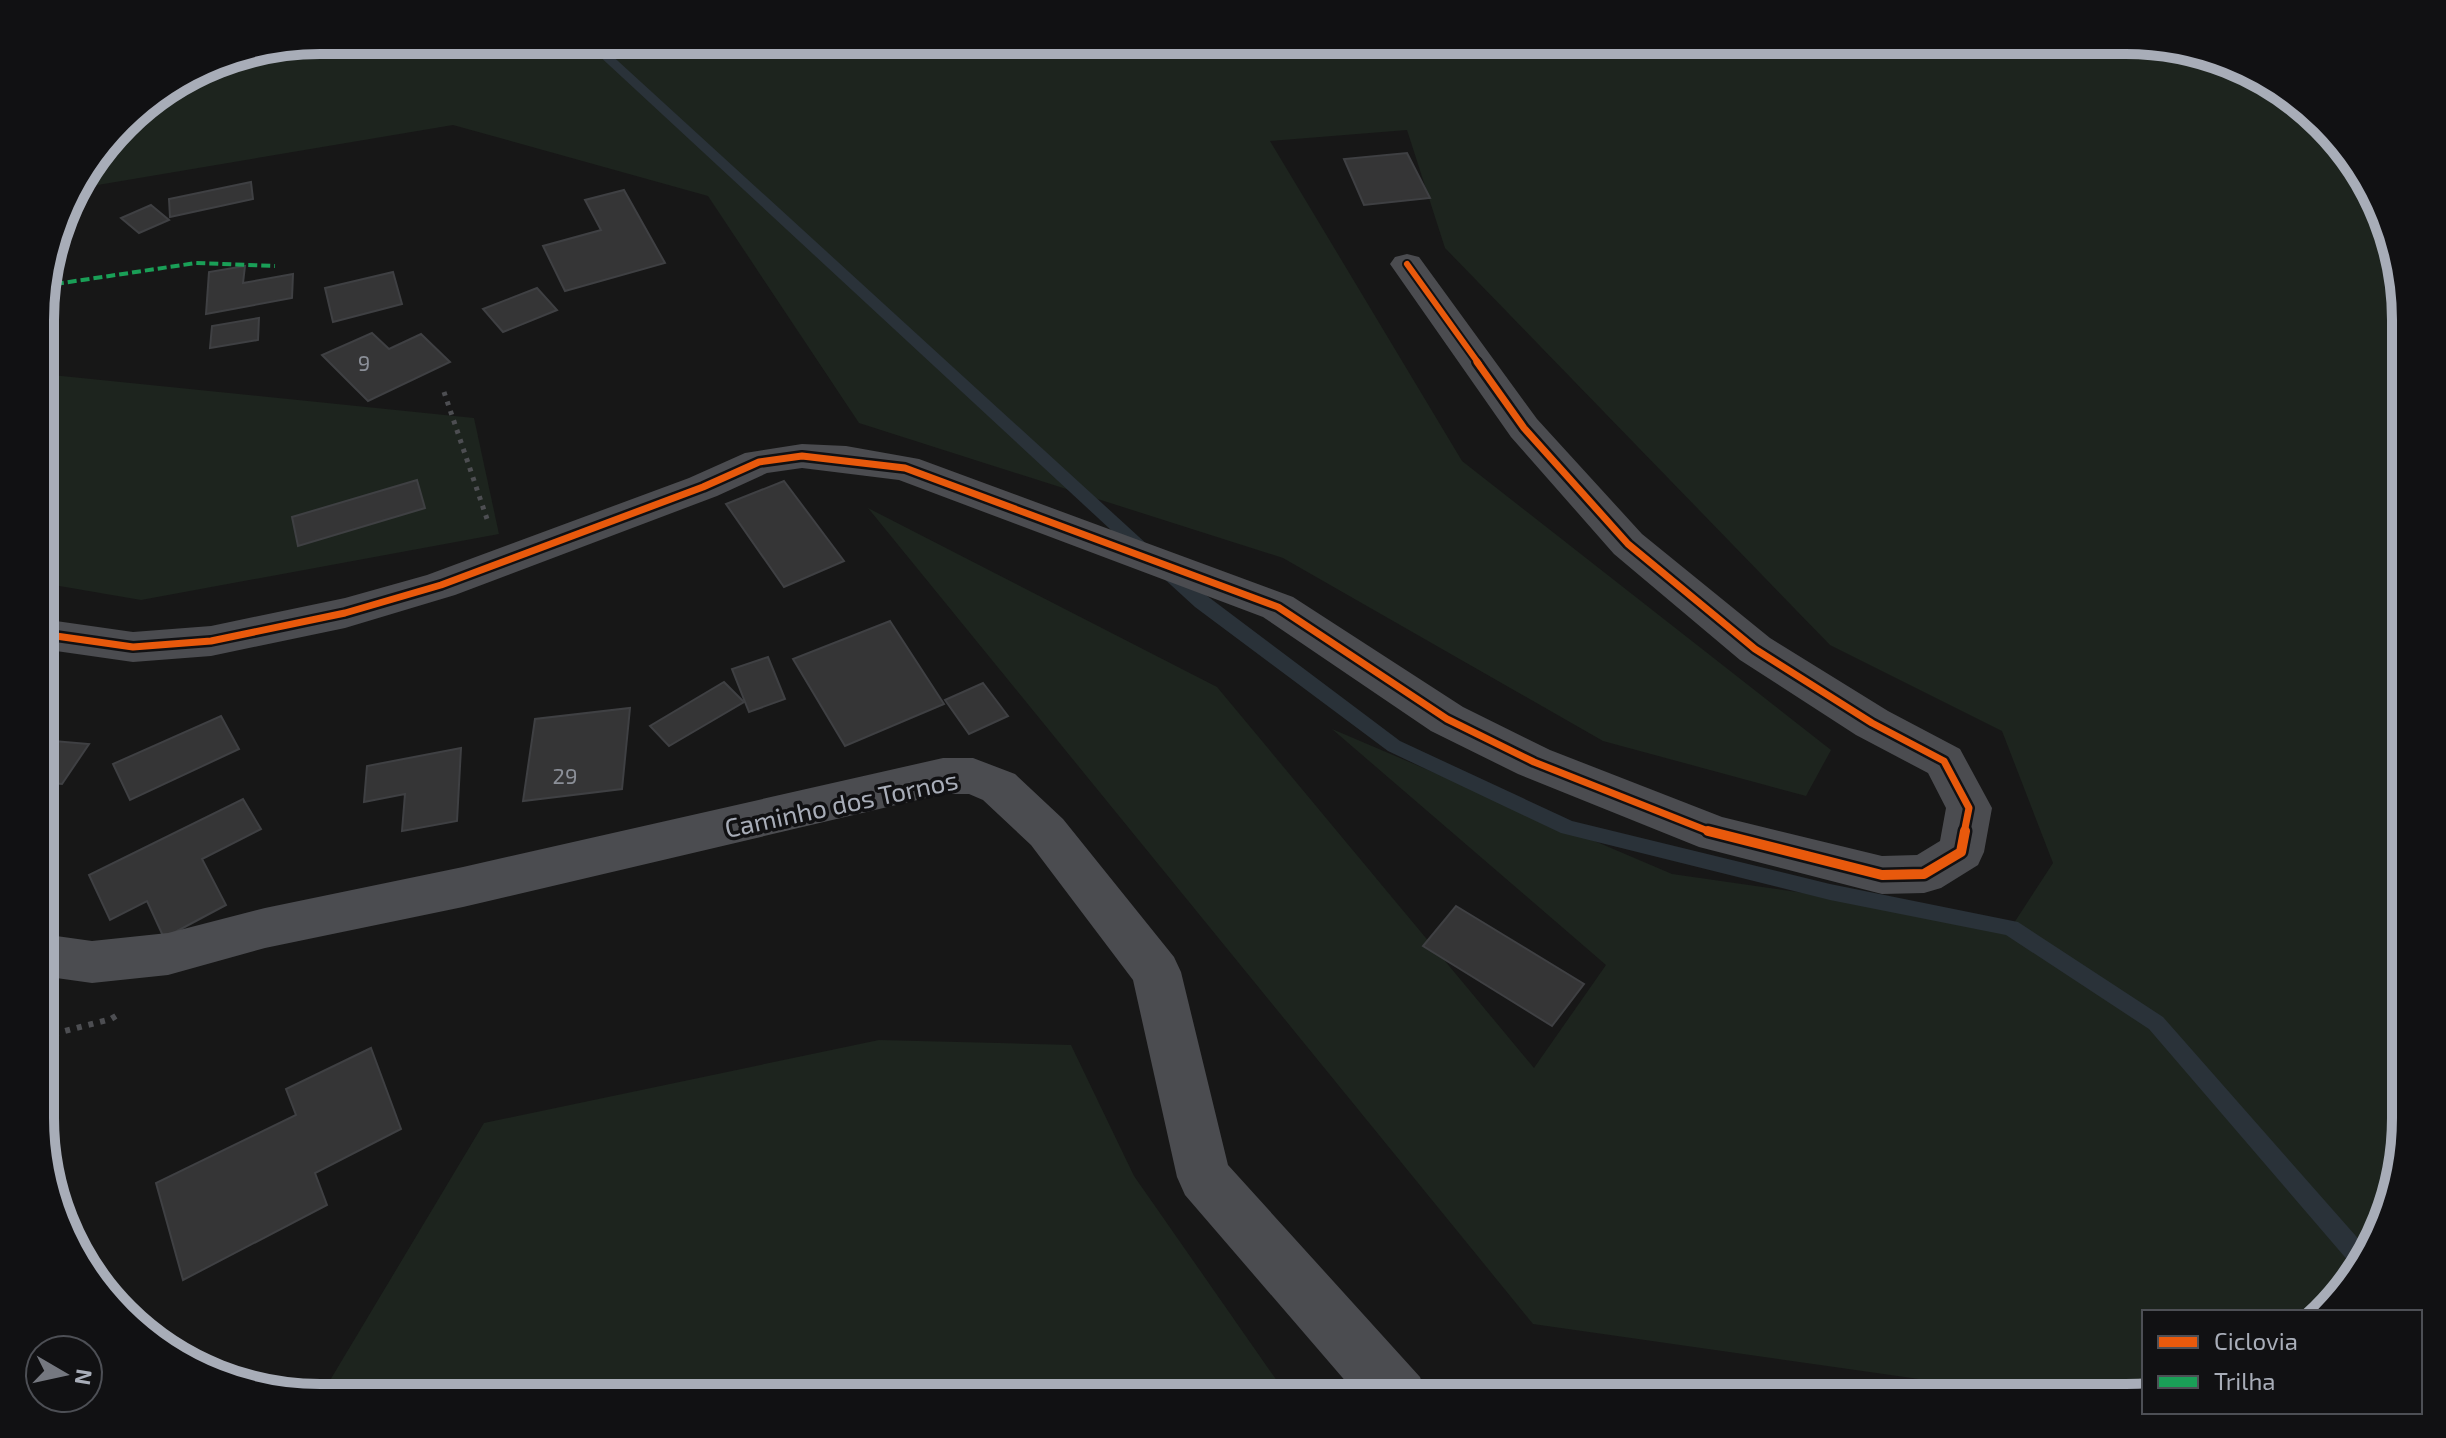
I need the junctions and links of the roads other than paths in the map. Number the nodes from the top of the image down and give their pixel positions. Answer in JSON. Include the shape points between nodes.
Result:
{"nodes":[{"id":1,"x":1407,"y":264,"type":"dead end"},
{"id":2,"x":54,"y":636,"type":"edge"},
{"id":3,"x":54,"y":957,"type":"edge"},
{"id":4,"x":1386,"y":1383,"type":"edge"}],
"edges":[{"from":1,"to":2,"type":"street","via":[[1524,428],[1628,544],[1755,649],[1872,723],[1944,761],[1969,808],[1961,852],[1924,874],[1882,875],[1715,834],[1534,762],[1447,719],[1278,607],[905,468],[802,456],[759,462],[441,585],[345,613],[211,641],[133,647]]},
{"from":3,"to":4,"type":"street","name":"Caminho dos Tornos","via":[[92,962],[168,954],[943,776],[973,776],[999,787],[1047,832],[1156,972],[1204,1177]]}]}
